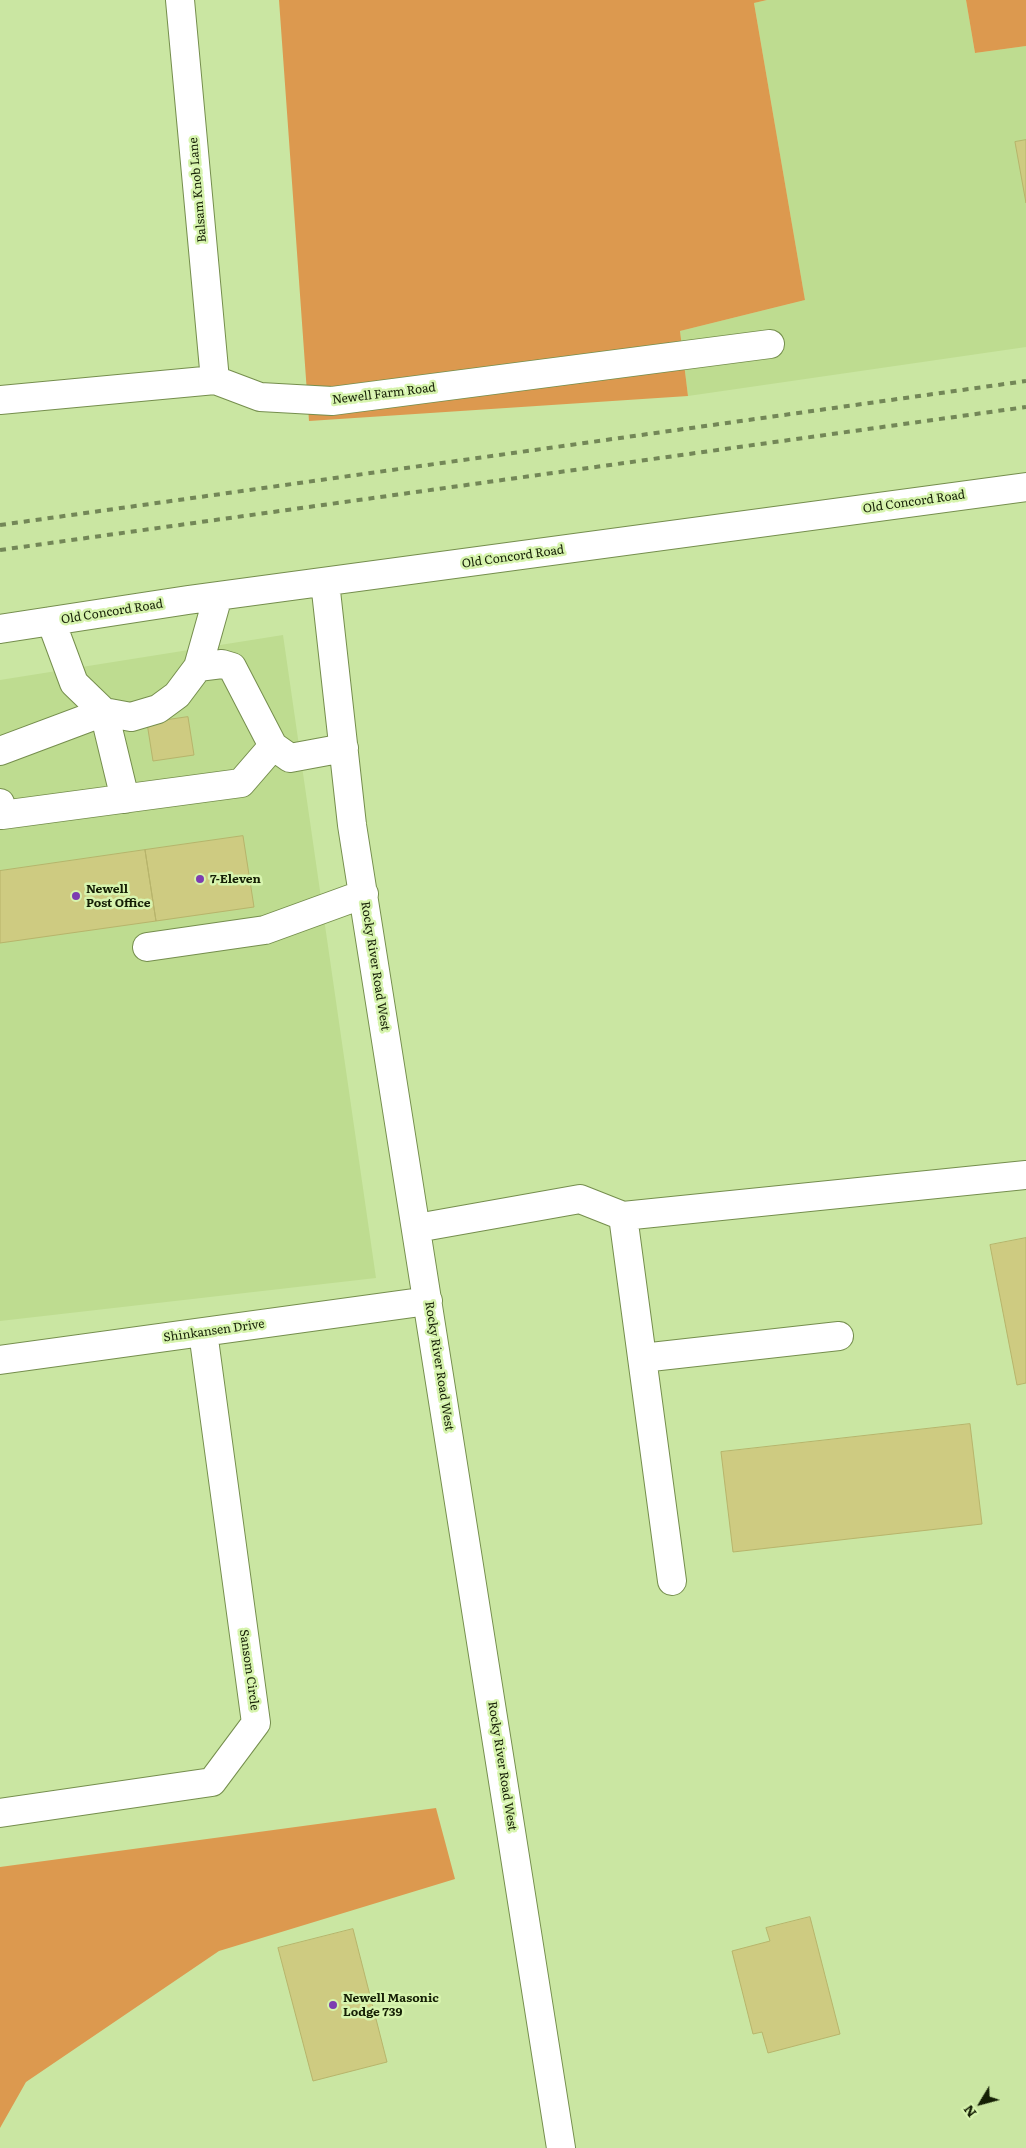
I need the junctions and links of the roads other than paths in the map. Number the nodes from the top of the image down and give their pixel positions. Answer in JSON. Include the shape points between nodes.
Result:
{"nodes":[{"id":1,"x":180,"y":0,"type":"edge"},
{"id":2,"x":770,"y":344,"type":"dead end"},
{"id":3,"x":215,"y":380,"type":"junction"},
{"id":4,"x":0,"y":400,"type":"edge"},
{"id":5,"x":1026,"y":487,"type":"edge"},
{"id":6,"x":325,"y":582,"type":"junction"},
{"id":7,"x":218,"y":596,"type":"junction"},
{"id":8,"x":50,"y":621,"type":"junction"},
{"id":9,"x":0,"y":629,"type":"edge"},
{"id":10,"x":198,"y":667,"type":"junction"},
{"id":11,"x":104,"y":712,"type":"junction"},
{"id":12,"x":272,"y":746,"type":"junction"},
{"id":13,"x":344,"y":748,"type":"junction"},
{"id":14,"x":0,"y":751,"type":"edge"},
{"id":15,"x":125,"y":799,"type":"junction"},
{"id":16,"x":0,"y":803,"type":"edge"},
{"id":17,"x":364,"y":894,"type":"junction"},
{"id":18,"x":147,"y":947,"type":"dead end"},
{"id":19,"x":1026,"y":1175,"type":"edge"},
{"id":20,"x":623,"y":1216,"type":"junction"},
{"id":21,"x":417,"y":1228,"type":"junction"},
{"id":22,"x":428,"y":1301,"type":"junction"},
{"id":23,"x":203,"y":1332,"type":"junction"},
{"id":24,"x":839,"y":1336,"type":"dead end"},
{"id":25,"x":642,"y":1358,"type":"junction"},
{"id":26,"x":0,"y":1360,"type":"edge"},
{"id":27,"x":672,"y":1582,"type":"dead end"},
{"id":28,"x":0,"y":1813,"type":"edge"},
{"id":29,"x":561,"y":2148,"type":"edge"}],
"edges":[{"from":1,"to":3,"type":"street","name":"Balsam Knob Lane"},
{"from":2,"to":3,"type":"street","name":"Newell Farm Road","via":[[332,401],[260,397]]},
{"from":3,"to":4,"type":"street","name":"Newell Farm Road"},
{"from":5,"to":6,"type":"street","name":"Old Concord Road"},
{"from":6,"to":7,"type":"street","name":"Old Concord Road"},
{"from":6,"to":13,"type":"street","name":"Rocky River Road West"},
{"from":7,"to":8,"type":"street","name":"Old Concord Road"},
{"from":7,"to":10,"type":"street"},
{"from":8,"to":9,"type":"street","name":"Old Concord Road"},
{"from":8,"to":11,"type":"street","via":[[74,682]]},
{"from":10,"to":11,"type":"street","via":[[177,695],[158,709],[131,717]]},
{"from":10,"to":12,"type":"street","via":[[222,664],[232,668]]},
{"from":11,"to":14,"type":"street"},
{"from":11,"to":15,"type":"street"},
{"from":12,"to":13,"type":"street","via":[[290,758]]},
{"from":12,"to":15,"type":"street","via":[[241,783]]},
{"from":13,"to":17,"type":"street","name":"Rocky River Road West","via":[[352,825]]},
{"from":15,"to":16,"type":"street","via":[[2,815]]},
{"from":17,"to":18,"type":"street","via":[[264,930]]},
{"from":17,"to":21,"type":"street","name":"Rocky River Road West"},
{"from":19,"to":20,"type":"street"},
{"from":20,"to":21,"type":"street","via":[[580,1199]]},
{"from":20,"to":25,"type":"street"},
{"from":21,"to":22,"type":"street","name":"Rocky River Road West"},
{"from":22,"to":23,"type":"street","name":"Shinkansen Drive"},
{"from":22,"to":29,"type":"street","name":"Rocky River Road West"},
{"from":23,"to":26,"type":"street","name":"Shinkansen Drive"},
{"from":23,"to":28,"type":"street","name":"Sansom Circle","via":[[256,1723],[212,1782]]},
{"from":24,"to":25,"type":"street"},
{"from":25,"to":27,"type":"street"}]}
